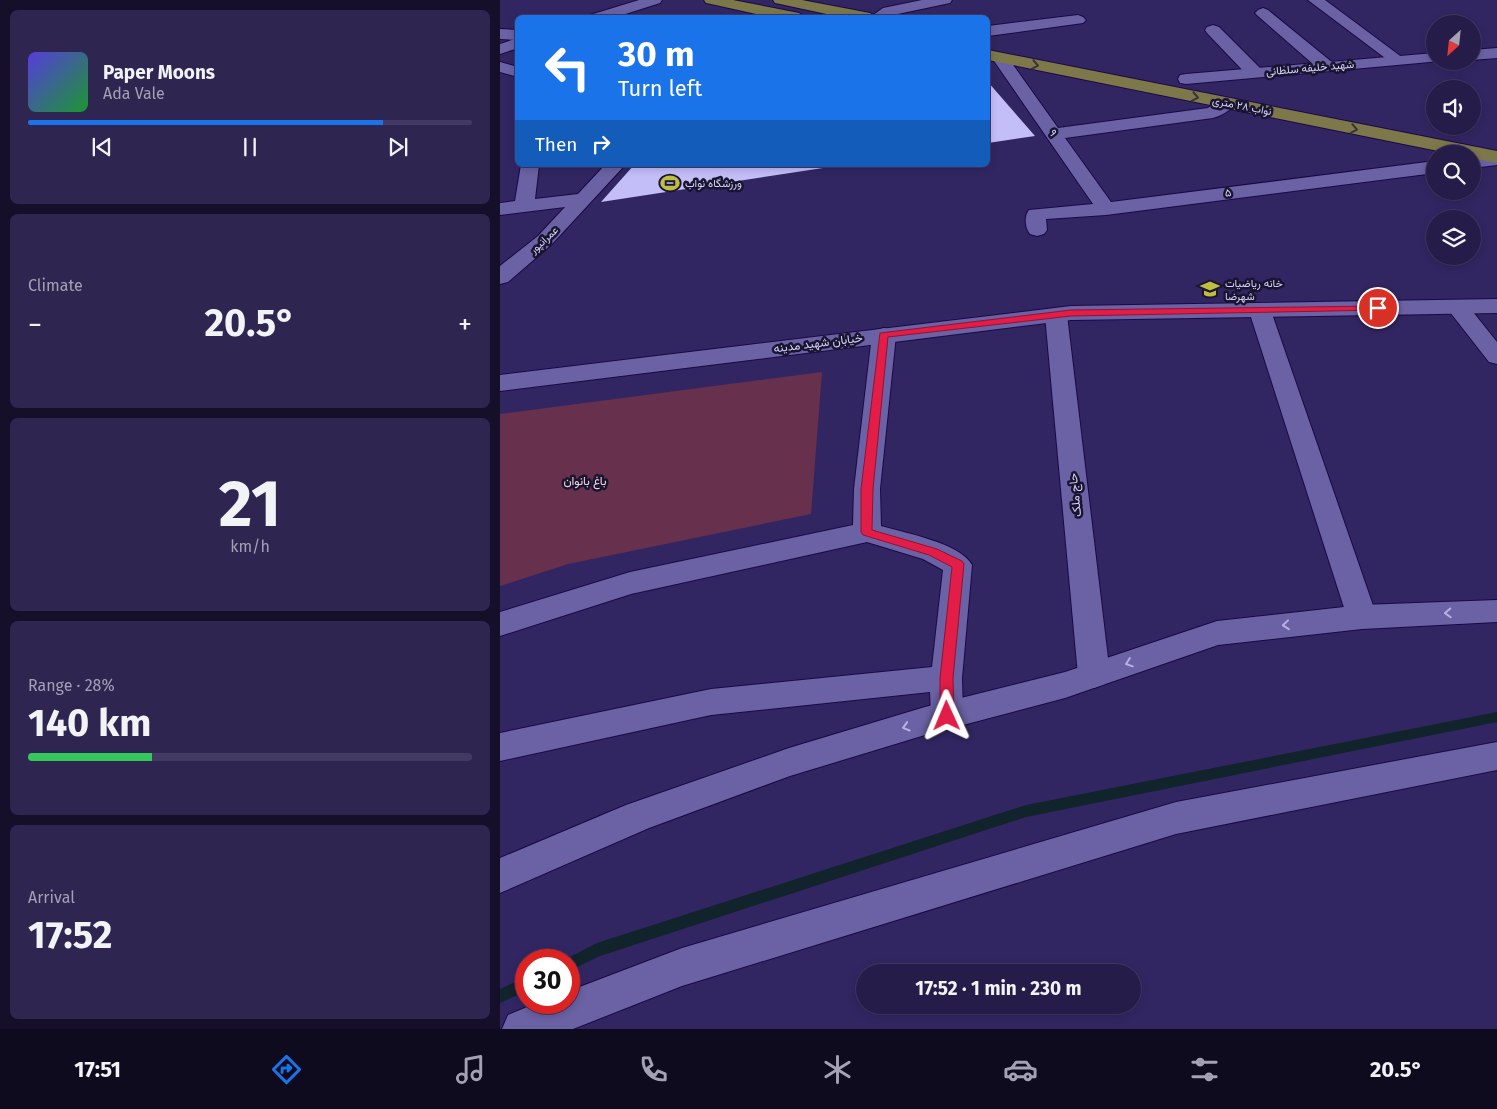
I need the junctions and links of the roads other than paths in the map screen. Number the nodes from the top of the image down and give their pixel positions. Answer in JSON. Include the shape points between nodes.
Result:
{"nodes":[{"id":1,"x":655,"y":0,"type":"edge"},
{"id":2,"x":711,"y":0,"type":"edge"},
{"id":3,"x":780,"y":0,"type":"edge"},
{"id":4,"x":945,"y":0,"type":"edge"},
{"id":5,"x":1315,"y":0,"type":"edge"},
{"id":6,"x":1263,"y":13,"type":"dead end"},
{"id":7,"x":604,"y":15,"type":"edge"},
{"id":8,"x":784,"y":15,"type":"edge"},
{"id":9,"x":855,"y":15,"type":"edge"},
{"id":10,"x":881,"y":15,"type":"edge"},
{"id":11,"x":1078,"y":20,"type":"dead end"},
{"id":12,"x":1213,"y":30,"type":"dead end"},
{"id":13,"x":990,"y":31,"type":"edge"},
{"id":14,"x":500,"y":34,"type":"edge"},
{"id":15,"x":515,"y":35,"type":"edge"},
{"id":16,"x":990,"y":40,"type":"edge"},
{"id":17,"x":515,"y":44,"type":"edge"},
{"id":18,"x":500,"y":49,"type":"edge"},
{"id":19,"x":1497,"y":53,"type":"edge"},
{"id":20,"x":1481,"y":54,"type":"edge"},
{"id":21,"x":994,"y":56,"type":"edge"},
{"id":22,"x":1426,"y":59,"type":"edge"},
{"id":23,"x":1399,"y":61,"type":"junction"},
{"id":24,"x":1327,"y":67,"type":"junction"},
{"id":25,"x":500,"y":68,"type":"edge"},
{"id":26,"x":515,"y":71,"type":"edge"},
{"id":27,"x":1255,"y":73,"type":"junction"},
{"id":28,"x":1186,"y":79,"type":"junction"},
{"id":29,"x":1227,"y":103,"type":"junction"},
{"id":30,"x":1054,"y":134,"type":"junction"},
{"id":31,"x":1497,"y":140,"type":"edge"},
{"id":32,"x":1497,"y":158,"type":"edge"},
{"id":33,"x":1481,"y":161,"type":"edge"},
{"id":34,"x":530,"y":167,"type":"edge"},
{"id":35,"x":614,"y":167,"type":"edge"},
{"id":36,"x":1426,"y":168,"type":"edge"},
{"id":37,"x":584,"y":199,"type":"junction"},
{"id":38,"x":524,"y":206,"type":"junction"},
{"id":39,"x":500,"y":209,"type":"edge"},
{"id":40,"x":1106,"y":209,"type":"junction"},
{"id":41,"x":1037,"y":230,"type":"dead end"},
{"id":42,"x":500,"y":278,"type":"edge"},
{"id":43,"x":1497,"y":306,"type":"edge"},
{"id":44,"x":1457,"y":307,"type":"junction"},
{"id":45,"x":1260,"y":311,"type":"junction"},
{"id":46,"x":1056,"y":315,"type":"junction"},
{"id":47,"x":884,"y":335,"type":"junction"},
{"id":48,"x":1497,"y":357,"type":"edge"},
{"id":49,"x":500,"y":383,"type":"edge"},
{"id":50,"x":867,"y":532,"type":"junction"},
{"id":51,"x":1497,"y":611,"type":"edge"},
{"id":52,"x":1362,"y":617,"type":"junction"},
{"id":53,"x":500,"y":624,"type":"edge"},
{"id":54,"x":1094,"y":675,"type":"junction"},
{"id":55,"x":946,"y":678,"type":"junction"},
{"id":56,"x":947,"y":716,"type":"junction"},
{"id":57,"x":500,"y":746,"type":"edge"},
{"id":58,"x":1497,"y":756,"type":"edge"},
{"id":59,"x":500,"y":876,"type":"edge"},
{"id":60,"x":522,"y":1029,"type":"edge"}],
"edges":[{"from":1,"to":7,"type":"street"},
{"from":2,"to":8,"type":"main road"},
{"from":3,"to":9,"type":"main road"},
{"from":4,"to":10,"type":"street"},
{"from":5,"to":23,"type":"street"},
{"from":6,"to":24,"type":"street"},
{"from":11,"to":13,"type":"street"},
{"from":12,"to":27,"type":"street"},
{"from":14,"to":15,"type":"street"},
{"from":16,"to":28,"type":"main road","name":"نواب ۲۸ متری"},
{"from":17,"to":18,"type":"street"},
{"from":19,"to":20,"type":"street"},
{"from":21,"to":29,"type":"main road","name":"نواب ۲۸ متری","one_way":true},
{"from":21,"to":30,"type":"street","name":"۹"},
{"from":22,"to":23,"type":"street","name":"شهید خلیفه سلطانی"},
{"from":23,"to":24,"type":"street","name":"شهید خلیفه سلطانی"},
{"from":24,"to":27,"type":"street","name":"شهید خلیفه سلطانی"},
{"from":25,"to":26,"type":"street"},
{"from":27,"to":28,"type":"street","name":"شهید خلیفه سلطانی"},
{"from":28,"to":31,"type":"main road","name":"نواب ۲۸ متری"},
{"from":29,"to":30,"type":"street","via":[[1213,113]]},
{"from":29,"to":32,"type":"main road","name":"نواب ۲۸ متری","one_way":true},
{"from":30,"to":40,"type":"street","name":"۹"},
{"from":32,"to":33,"type":"street"},
{"from":34,"to":38,"type":"street"},
{"from":35,"to":37,"type":"street","name":"عمرانپور"},
{"from":36,"to":40,"type":"street","name":"۵"},
{"from":37,"to":38,"type":"street"},
{"from":37,"to":42,"type":"street","name":"عمرانپور","via":[[545,240]]},
{"from":38,"to":39,"type":"street"},
{"from":40,"to":41,"type":"street","name":"۵","via":[[1036,214]]},
{"from":43,"to":44,"type":"street","name":"خیابان شهید مدینه"},
{"from":44,"to":45,"type":"street","name":"خیابان شهید مدینه"},
{"from":44,"to":48,"type":"street"},
{"from":45,"to":46,"type":"street","name":"خیابان شهید مدینه"},
{"from":45,"to":52,"type":"street"},
{"from":46,"to":47,"type":"street","name":"خیابان شهید مدینه"},
{"from":46,"to":54,"type":"street","name":"حاج ملک"},
{"from":47,"to":49,"type":"street","name":"خیابان شهید مدینه"},
{"from":47,"to":50,"type":"street","via":[[867,489]]},
{"from":50,"to":53,"type":"street","via":[[630,583]]},
{"from":50,"to":55,"type":"street","via":[[933,552],[958,564]]},
{"from":51,"to":52,"type":"street","one_way":true},
{"from":52,"to":54,"type":"street","one_way":true,"via":[[1217,633]]},
{"from":54,"to":56,"type":"street"},
{"from":55,"to":56,"type":"street"},
{"from":55,"to":57,"type":"street","via":[[711,702]]},
{"from":56,"to":59,"type":"street","one_way":true,"via":[[780,765],[638,816]]},
{"from":58,"to":60,"type":"street","via":[[1176,818],[682,966]]}]}
